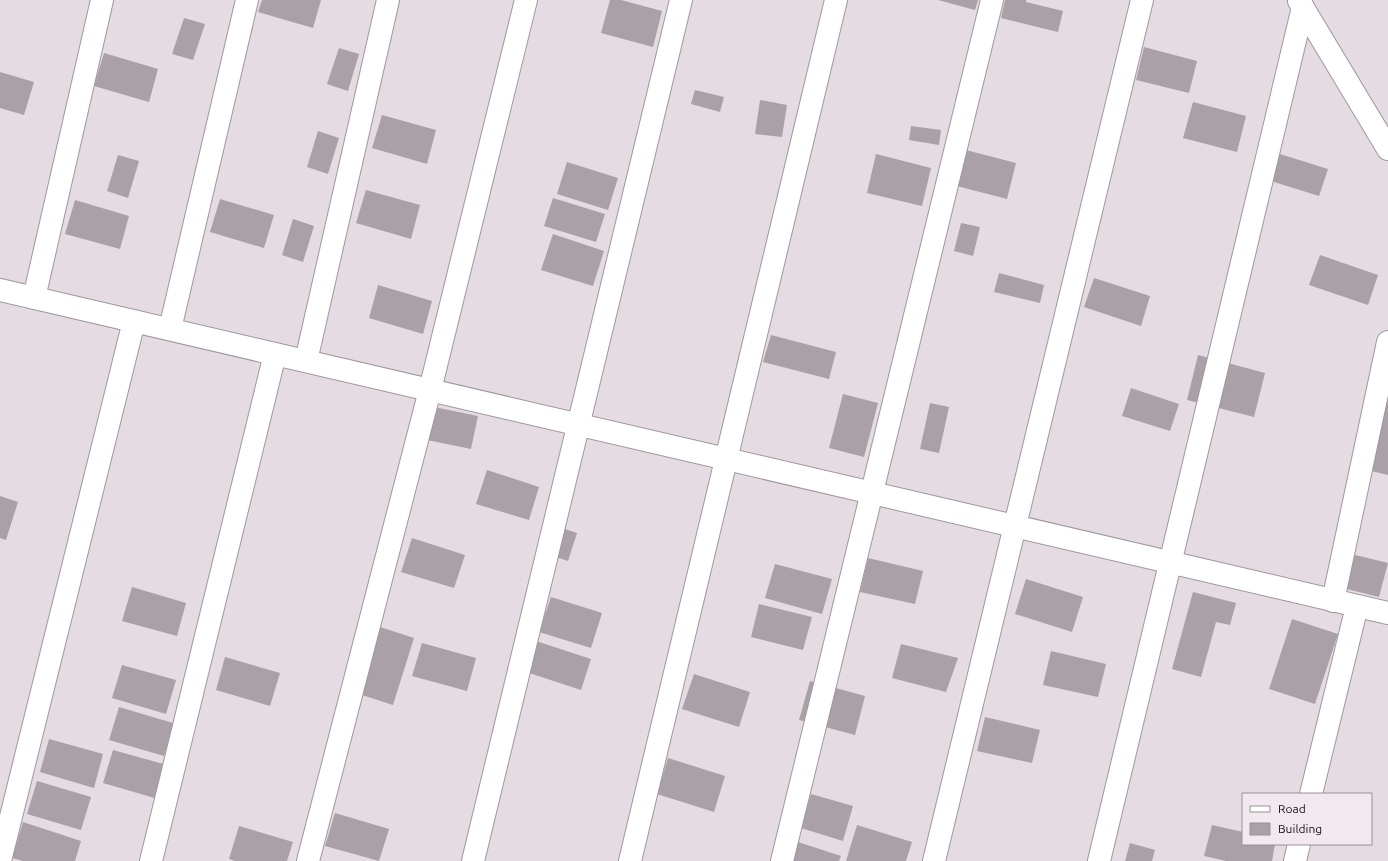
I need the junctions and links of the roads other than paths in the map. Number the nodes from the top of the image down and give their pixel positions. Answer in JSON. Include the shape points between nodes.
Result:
{"nodes":[{"id":1,"x":102,"y":0,"type":"edge"},
{"id":2,"x":247,"y":0,"type":"edge"},
{"id":3,"x":388,"y":0,"type":"edge"},
{"id":4,"x":526,"y":0,"type":"edge"},
{"id":5,"x":681,"y":0,"type":"edge"},
{"id":6,"x":836,"y":0,"type":"edge"},
{"id":7,"x":992,"y":0,"type":"edge"},
{"id":8,"x":1142,"y":0,"type":"edge"},
{"id":9,"x":1301,"y":3,"type":"edge"},
{"id":10,"x":1388,"y":149,"type":"edge"},
{"id":11,"x":0,"y":290,"type":"edge"},
{"id":12,"x":34,"y":298,"type":"junction"},
{"id":13,"x":134,"y":321,"type":"junction"},
{"id":14,"x":170,"y":329,"type":"junction"},
{"id":15,"x":1388,"y":342,"type":"edge"},
{"id":16,"x":275,"y":354,"type":"junction"},
{"id":17,"x":306,"y":361,"type":"junction"},
{"id":18,"x":430,"y":390,"type":"junction"},
{"id":19,"x":578,"y":425,"type":"junction"},
{"id":20,"x":726,"y":459,"type":"junction"},
{"id":21,"x":872,"y":493,"type":"junction"},
{"id":22,"x":1014,"y":526,"type":"junction"},
{"id":23,"x":1170,"y":563,"type":"junction"},
{"id":24,"x":1333,"y":601,"type":"junction"},
{"id":25,"x":1357,"y":606,"type":"junction"},
{"id":26,"x":1388,"y":613,"type":"edge"},
{"id":27,"x":1311,"y":793,"type":"edge"},
{"id":28,"x":1299,"y":845,"type":"edge"},
{"id":29,"x":0,"y":861,"type":"edge"},
{"id":30,"x":151,"y":861,"type":"edge"},
{"id":31,"x":308,"y":861,"type":"edge"},
{"id":32,"x":473,"y":861,"type":"edge"},
{"id":33,"x":630,"y":861,"type":"edge"},
{"id":34,"x":782,"y":861,"type":"edge"},
{"id":35,"x":934,"y":861,"type":"edge"},
{"id":36,"x":1100,"y":861,"type":"edge"},
{"id":37,"x":1295,"y":861,"type":"edge"}],
"edges":[{"from":1,"to":12,"type":"street"},
{"from":2,"to":14,"type":"street"},
{"from":3,"to":17,"type":"street"},
{"from":4,"to":18,"type":"street"},
{"from":5,"to":19,"type":"street"},
{"from":6,"to":20,"type":"street"},
{"from":7,"to":21,"type":"street"},
{"from":8,"to":22,"type":"street"},
{"from":9,"to":10,"type":"street"},
{"from":9,"to":23,"type":"street"},
{"from":11,"to":12,"type":"street"},
{"from":12,"to":13,"type":"street"},
{"from":13,"to":14,"type":"street"},
{"from":13,"to":29,"type":"street"},
{"from":14,"to":16,"type":"street"},
{"from":15,"to":24,"type":"street"},
{"from":16,"to":17,"type":"street"},
{"from":16,"to":30,"type":"street"},
{"from":17,"to":18,"type":"street"},
{"from":18,"to":19,"type":"street"},
{"from":18,"to":31,"type":"street"},
{"from":19,"to":20,"type":"street"},
{"from":19,"to":32,"type":"street"},
{"from":20,"to":21,"type":"street"},
{"from":20,"to":33,"type":"street"},
{"from":21,"to":22,"type":"street"},
{"from":21,"to":34,"type":"street"},
{"from":22,"to":23,"type":"street"},
{"from":22,"to":35,"type":"street"},
{"from":23,"to":24,"type":"street"},
{"from":23,"to":36,"type":"street"},
{"from":24,"to":25,"type":"street"},
{"from":25,"to":26,"type":"street"},
{"from":25,"to":27,"type":"street"},
{"from":28,"to":37,"type":"street"}]}
